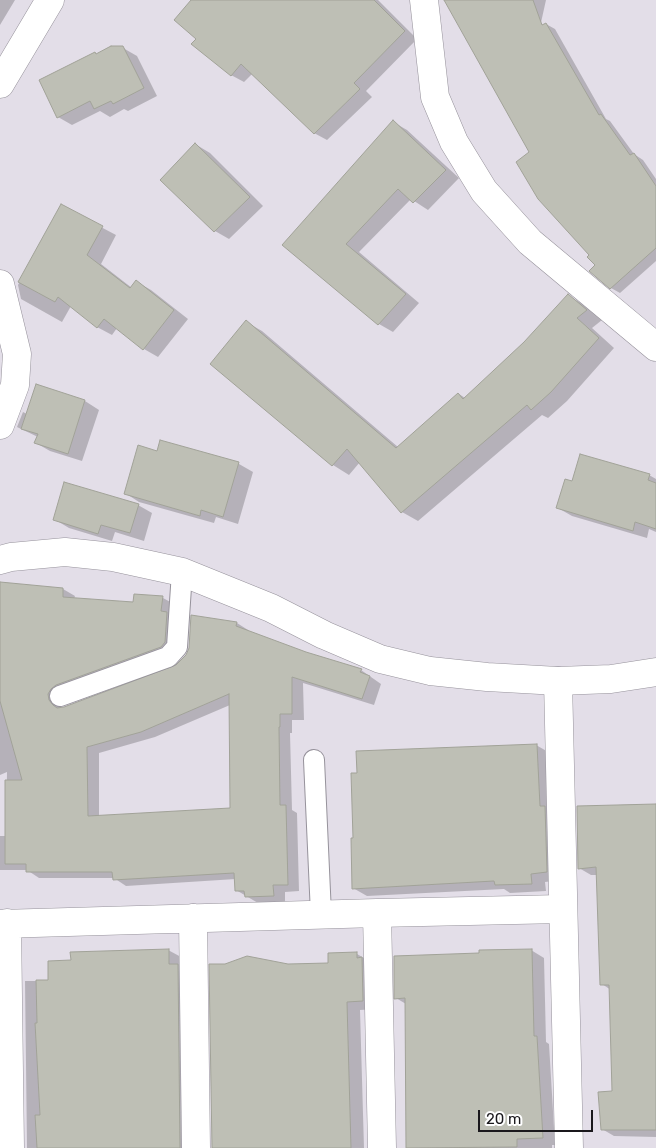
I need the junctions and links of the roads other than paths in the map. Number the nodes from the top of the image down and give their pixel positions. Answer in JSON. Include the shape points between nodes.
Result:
{"nodes":[{"id":1,"x":50,"y":0,"type":"edge"},
{"id":2,"x":424,"y":0,"type":"edge"},
{"id":3,"x":0,"y":84,"type":"edge"},
{"id":4,"x":0,"y":284,"type":"edge"},
{"id":5,"x":656,"y":347,"type":"edge"},
{"id":6,"x":0,"y":425,"type":"edge"},
{"id":7,"x":0,"y":560,"type":"edge"},
{"id":8,"x":182,"y":572,"type":"junction"},
{"id":9,"x":656,"y":672,"type":"edge"},
{"id":10,"x":558,"y":681,"type":"junction"},
{"id":11,"x":60,"y":696,"type":"dead end"},
{"id":12,"x":314,"y":760,"type":"dead end"},
{"id":13,"x":562,"y":909,"type":"junction"},
{"id":14,"x":377,"y":912,"type":"junction"},
{"id":15,"x":321,"y":914,"type":"junction"},
{"id":16,"x":193,"y":918,"type":"junction"},
{"id":17,"x":3,"y":923,"type":"edge"},
{"id":18,"x":10,"y":1148,"type":"edge"},
{"id":19,"x":196,"y":1148,"type":"edge"},
{"id":20,"x":382,"y":1148,"type":"edge"},
{"id":21,"x":569,"y":1148,"type":"edge"}],
"edges":[{"from":1,"to":3,"type":"street"},
{"from":2,"to":5,"type":"street","via":[[436,97],[454,142],[484,191],[530,242]]},
{"from":4,"to":6,"type":"street","via":[[17,354],[15,385]]},
{"from":7,"to":8,"type":"street","via":[[65,552],[113,557]]},
{"from":8,"to":10,"type":"street","via":[[271,608],[380,659],[430,671],[487,678]]},
{"from":8,"to":11,"type":"lane","via":[[177,647],[168,658]]},
{"from":9,"to":10,"type":"street","via":[[611,679]]},
{"from":10,"to":13,"type":"street"},
{"from":12,"to":15,"type":"lane"},
{"from":13,"to":14,"type":"street"},
{"from":13,"to":21,"type":"street"},
{"from":14,"to":15,"type":"street"},
{"from":14,"to":20,"type":"street"},
{"from":15,"to":16,"type":"street"},
{"from":16,"to":17,"type":"street"},
{"from":16,"to":19,"type":"street"},
{"from":17,"to":18,"type":"street"}]}
